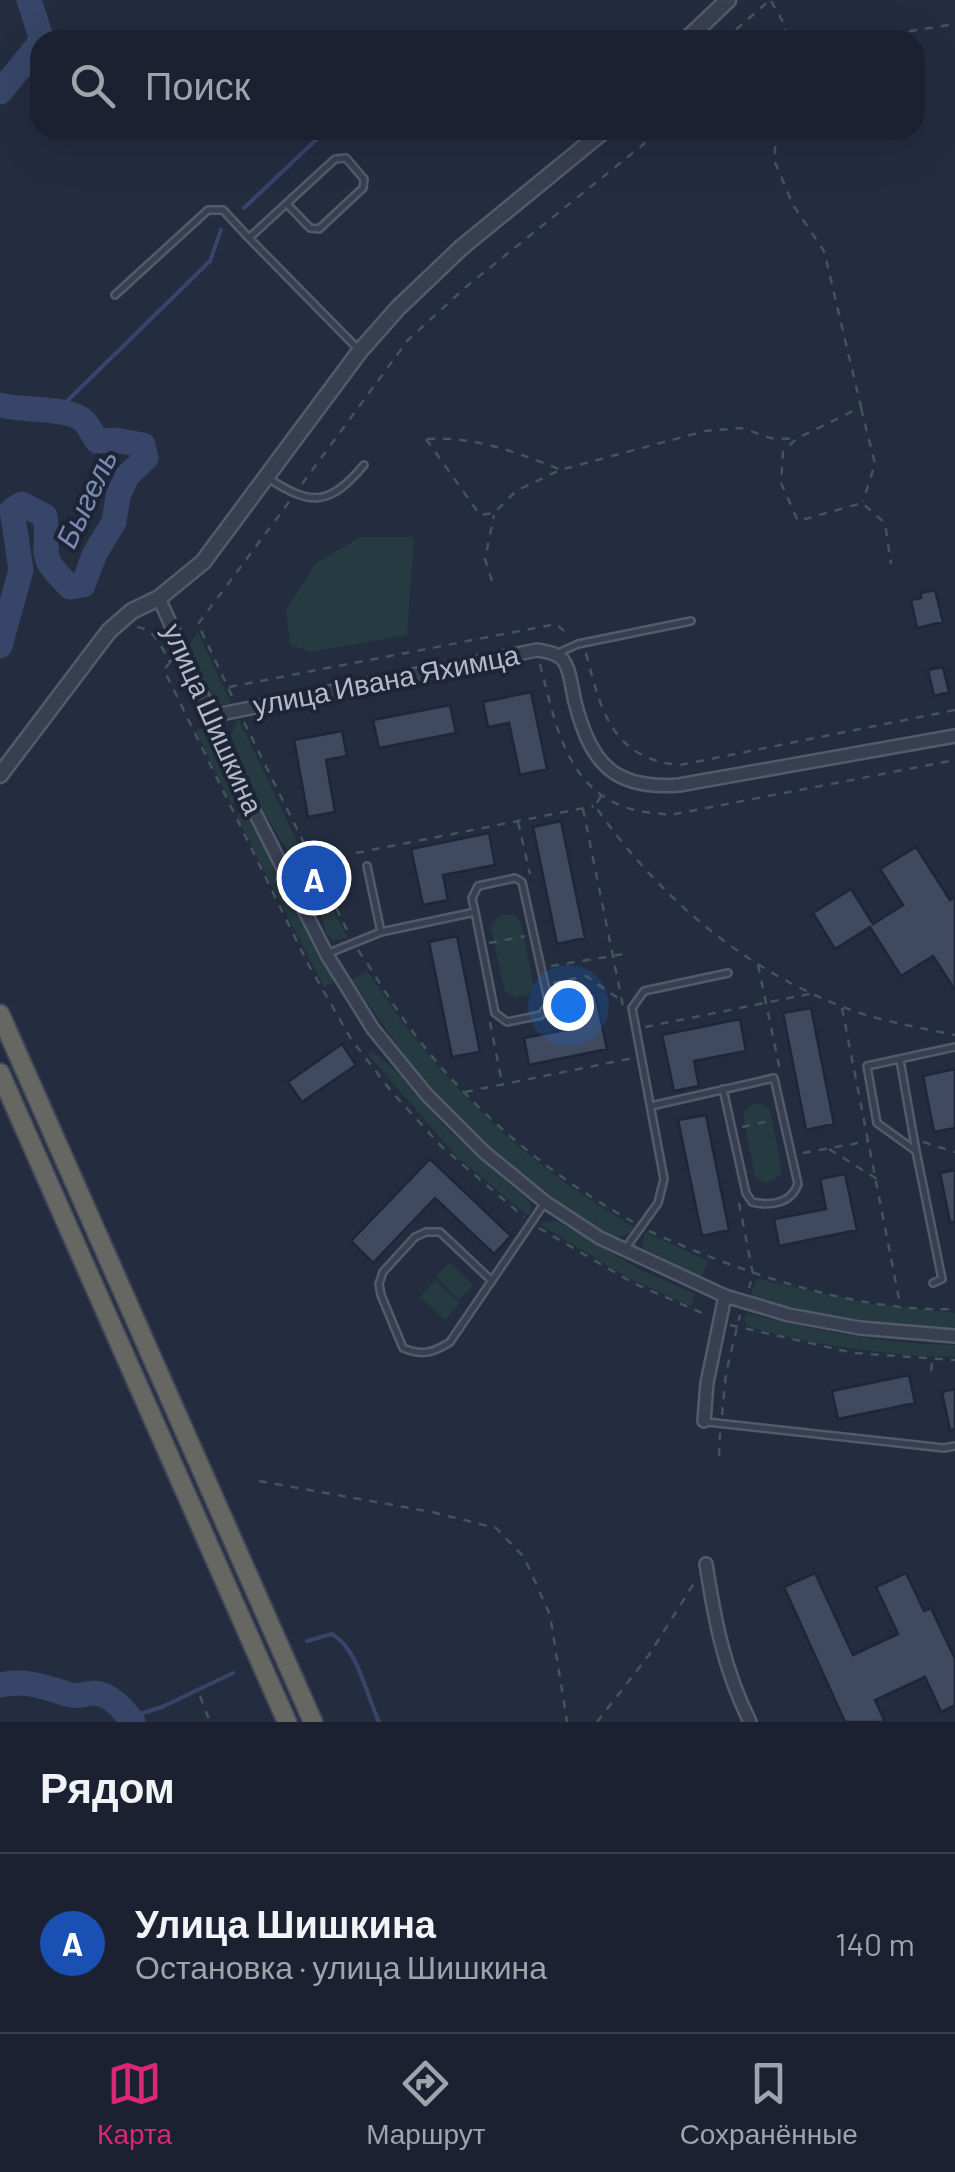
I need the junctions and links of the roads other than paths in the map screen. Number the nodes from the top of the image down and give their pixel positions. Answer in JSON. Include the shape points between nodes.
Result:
{"nodes":[{"id":1,"x":728,"y":0,"type":"edge"},
{"id":2,"x":696,"y":30,"type":"edge"},
{"id":3,"x":593,"y":140,"type":"edge"},
{"id":4,"x":287,"y":204,"type":"junction"},
{"id":5,"x":249,"y":238,"type":"junction"},
{"id":6,"x":115,"y":295,"type":"dead end"},
{"id":7,"x":360,"y":351,"type":"junction"},
{"id":8,"x":364,"y":465,"type":"dead end"},
{"id":9,"x":266,"y":477,"type":"junction"},
{"id":10,"x":158,"y":598,"type":"junction"},
{"id":11,"x":691,"y":621,"type":"dead end"},
{"id":12,"x":555,"y":654,"type":"junction"},
{"id":13,"x":212,"y":716,"type":"junction"},
{"id":14,"x":955,"y":736,"type":"edge"},
{"id":15,"x":16,"y":755,"type":"junction"},
{"id":16,"x":0,"y":767,"type":"edge"},
{"id":17,"x":0,"y":775,"type":"edge"},
{"id":18,"x":367,"y":866,"type":"dead end"},
{"id":19,"x":475,"y":912,"type":"junction"},
{"id":20,"x":381,"y":932,"type":"junction"},
{"id":21,"x":326,"y":955,"type":"junction"},
{"id":22,"x":728,"y":973,"type":"dead end"},
{"id":23,"x":0,"y":1014,"type":"edge"},
{"id":24,"x":955,"y":1048,"type":"edge"},
{"id":25,"x":900,"y":1058,"type":"junction"},
{"id":26,"x":0,"y":1073,"type":"edge"},
{"id":27,"x":723,"y":1089,"type":"junction"},
{"id":28,"x":651,"y":1106,"type":"junction"},
{"id":29,"x":916,"y":1151,"type":"junction"},
{"id":30,"x":546,"y":1202,"type":"junction"},
{"id":31,"x":626,"y":1249,"type":"junction"},
{"id":32,"x":492,"y":1281,"type":"junction"},
{"id":33,"x":933,"y":1283,"type":"dead end"},
{"id":34,"x":725,"y":1296,"type":"junction"},
{"id":35,"x":955,"y":1336,"type":"edge"},
{"id":36,"x":704,"y":1422,"type":"joint"},
{"id":37,"x":955,"y":1446,"type":"edge"},
{"id":38,"x":706,"y":1564,"type":"road end"},
{"id":39,"x":288,"y":1722,"type":"edge"},
{"id":40,"x":314,"y":1722,"type":"edge"},
{"id":41,"x":750,"y":1722,"type":"edge"}],
"edges":[{"from":1,"to":2,"type":"street"},
{"from":3,"to":7,"type":"street","via":[[462,247]]},
{"from":4,"to":4,"type":"lane","via":[[340,156],[364,179],[363,188],[319,229]]},
{"from":4,"to":5,"type":"lane"},
{"from":5,"to":6,"type":"lane","via":[[223,210],[208,210]]},
{"from":5,"to":7,"type":"lane"},
{"from":7,"to":9,"type":"street"},
{"from":8,"to":9,"type":"lane","via":[[344,488],[314,499]]},
{"from":9,"to":10,"type":"street","via":[[203,562]]},
{"from":10,"to":13,"type":"street","name":"улица Шишкина"},
{"from":10,"to":15,"type":"street","via":[[109,631]]},
{"from":11,"to":12,"type":"lane"},
{"from":12,"to":13,"type":"street","name":"улица Ивана Яхимца","via":[[537,650]]},
{"from":12,"to":14,"type":"street","name":"улица Ивана Яхимца","via":[[565,662],[583,736],[596,759],[649,787]]},
{"from":13,"to":21,"type":"street","name":"улица Шишкина"},
{"from":15,"to":16,"type":"street"},
{"from":15,"to":17,"type":"street"},
{"from":18,"to":20,"type":"lane"},
{"from":19,"to":19,"type":"lane","via":[[495,1013],[507,1022],[541,1015],[549,1004],[522,882],[478,886]]},
{"from":19,"to":20,"type":"lane"},
{"from":20,"to":21,"type":"lane"},
{"from":21,"to":30,"type":"street","name":"улица Шишкина","via":[[373,1029],[427,1095]]},
{"from":22,"to":28,"type":"lane","via":[[644,991],[632,1008]]},
{"from":23,"to":40,"type":"highway"},
{"from":24,"to":25,"type":"lane"},
{"from":25,"to":29,"type":"lane"},
{"from":25,"to":29,"type":"lane","via":[[867,1066],[877,1122]]},
{"from":26,"to":39,"type":"highway"},
{"from":27,"to":27,"type":"lane","via":[[752,1202],[795,1194],[774,1078]]},
{"from":27,"to":28,"type":"lane"},
{"from":28,"to":31,"type":"lane","via":[[664,1179],[658,1203]]},
{"from":29,"to":33,"type":"lane","via":[[942,1279]]},
{"from":30,"to":31,"type":"street","name":"улица Шишкина"},
{"from":30,"to":32,"type":"lane"},
{"from":31,"to":34,"type":"street","name":"улица Шишкина"},
{"from":32,"to":32,"type":"lane","via":[[450,1342],[417,1354],[403,1348],[379,1284],[383,1272],[426,1232],[440,1232]]},
{"from":34,"to":35,"type":"street","name":"улица Шишкина","via":[[860,1328]]},
{"from":34,"to":36,"type":"street"},
{"from":36,"to":37,"type":"lane"},
{"from":38,"to":41,"type":"street","via":[[719,1644]]}]}
